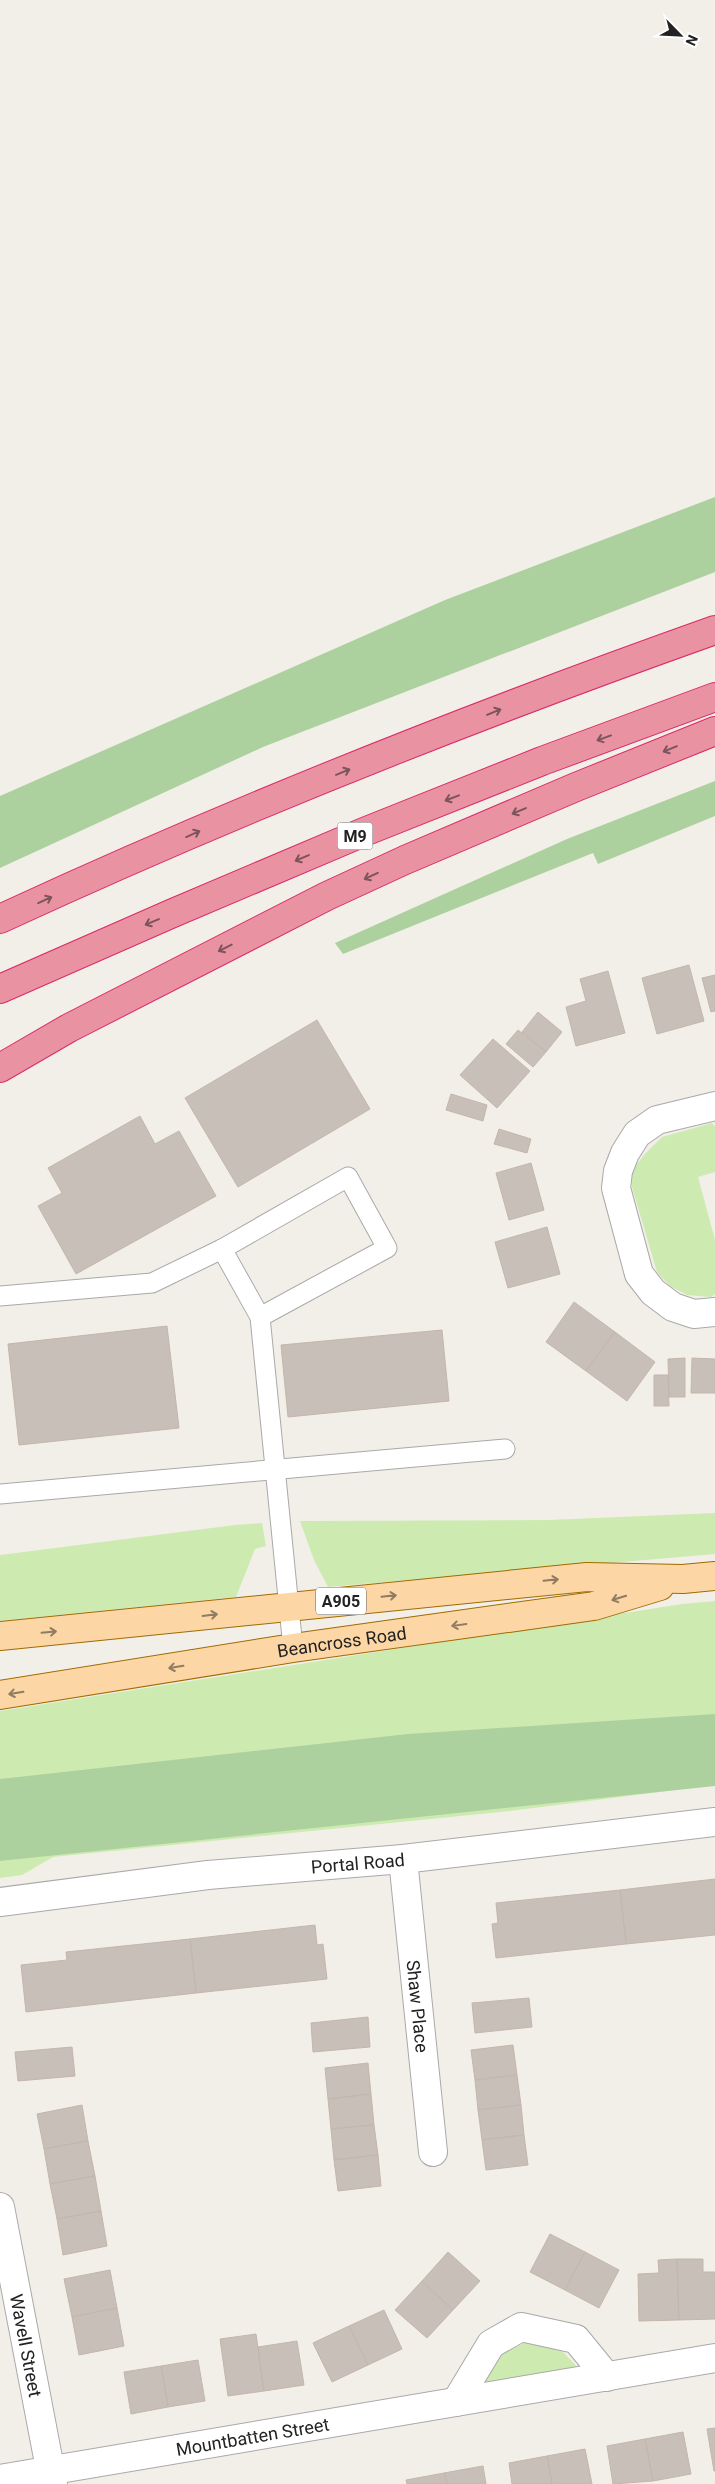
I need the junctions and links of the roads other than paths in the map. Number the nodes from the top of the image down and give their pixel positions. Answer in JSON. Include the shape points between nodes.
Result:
{"nodes":[{"id":1,"x":715,"y":630,"type":"edge"},
{"id":2,"x":715,"y":697,"type":"edge"},
{"id":3,"x":715,"y":731,"type":"edge"},
{"id":4,"x":0,"y":919,"type":"edge"},
{"id":5,"x":0,"y":989,"type":"edge"},
{"id":6,"x":0,"y":1068,"type":"edge"},
{"id":7,"x":715,"y":1106,"type":"edge"},
{"id":8,"x":222,"y":1249,"type":"junction"},
{"id":9,"x":0,"y":1296,"type":"edge"},
{"id":10,"x":715,"y":1312,"type":"edge"},
{"id":11,"x":260,"y":1317,"type":"junction"},
{"id":12,"x":505,"y":1449,"type":"dead end"},
{"id":13,"x":274,"y":1469,"type":"junction"},
{"id":14,"x":0,"y":1494,"type":"edge"},
{"id":15,"x":715,"y":1576,"type":"edge"},
{"id":16,"x":683,"y":1579,"type":"junction"},
{"id":17,"x":290,"y":1606,"type":"junction"},
{"id":18,"x":0,"y":1636,"type":"edge"},
{"id":19,"x":293,"y":1648,"type":"junction"},
{"id":20,"x":0,"y":1695,"type":"edge"},
{"id":21,"x":715,"y":1822,"type":"edge"},
{"id":22,"x":403,"y":1859,"type":"junction"},
{"id":23,"x":0,"y":1902,"type":"edge"},
{"id":24,"x":433,"y":2152,"type":"dead end"},
{"id":25,"x":0,"y":2207,"type":"edge"},
{"id":26,"x":715,"y":2358,"type":"edge"},
{"id":27,"x":607,"y":2376,"type":"junction"},
{"id":28,"x":456,"y":2402,"type":"junction"},
{"id":29,"x":52,"y":2477,"type":"edge"},
{"id":30,"x":0,"y":2479,"type":"edge"}],
"edges":[{"from":4,"to":1,"type":"highway","one_way":true,"via":[[229,818],[510,705]]},
{"from":2,"to":5,"type":"highway","number":"M9","one_way":true,"via":[[364,832]]},
{"from":3,"to":6,"type":"highway","one_way":true,"via":[[388,868],[69,1028]]},
{"from":7,"to":10,"type":"street","via":[[657,1120],[637,1134],[625,1153],[616,1188],[640,1274],[648,1286],[673,1307],[694,1314]]},
{"from":8,"to":9,"type":"lane","via":[[152,1283]]},
{"from":8,"to":11,"type":"lane"},
{"from":8,"to":11,"type":"lane","via":[[348,1177],[387,1248]]},
{"from":11,"to":13,"type":"lane"},
{"from":12,"to":13,"type":"lane"},
{"from":13,"to":14,"type":"lane"},
{"from":13,"to":17,"type":"lane"},
{"from":15,"to":16,"type":"main road","name":"Beancross Road","number":"A905"},
{"from":17,"to":16,"type":"main road","name":"Beancross Road","number":"A905","one_way":true,"via":[[587,1577]]},
{"from":16,"to":19,"type":"main road","name":"Beancross Road","number":"A905","one_way":true,"via":[[594,1606]]},
{"from":18,"to":17,"type":"main road","name":"Beancross Road","number":"A905","one_way":true},
{"from":17,"to":19,"type":"lane"},
{"from":19,"to":20,"type":"main road","name":"Beancross Road","number":"A905","one_way":true},
{"from":21,"to":22,"type":"street","name":"Portal Road"},
{"from":22,"to":23,"type":"street","name":"Portal Road","via":[[208,1875]]},
{"from":22,"to":24,"type":"street","name":"Shaw Place"},
{"from":25,"to":29,"type":"street","name":"Wavell Street"},
{"from":26,"to":27,"type":"street","name":"Mountbatten Street"},
{"from":27,"to":28,"type":"street","name":"Mountbatten Street"},
{"from":27,"to":28,"type":"street","via":[[576,2339],[521,2327],[491,2344]]},
{"from":28,"to":29,"type":"street","name":"Mountbatten Street"},
{"from":29,"to":30,"type":"street","name":"Mountbatten Street"}]}
